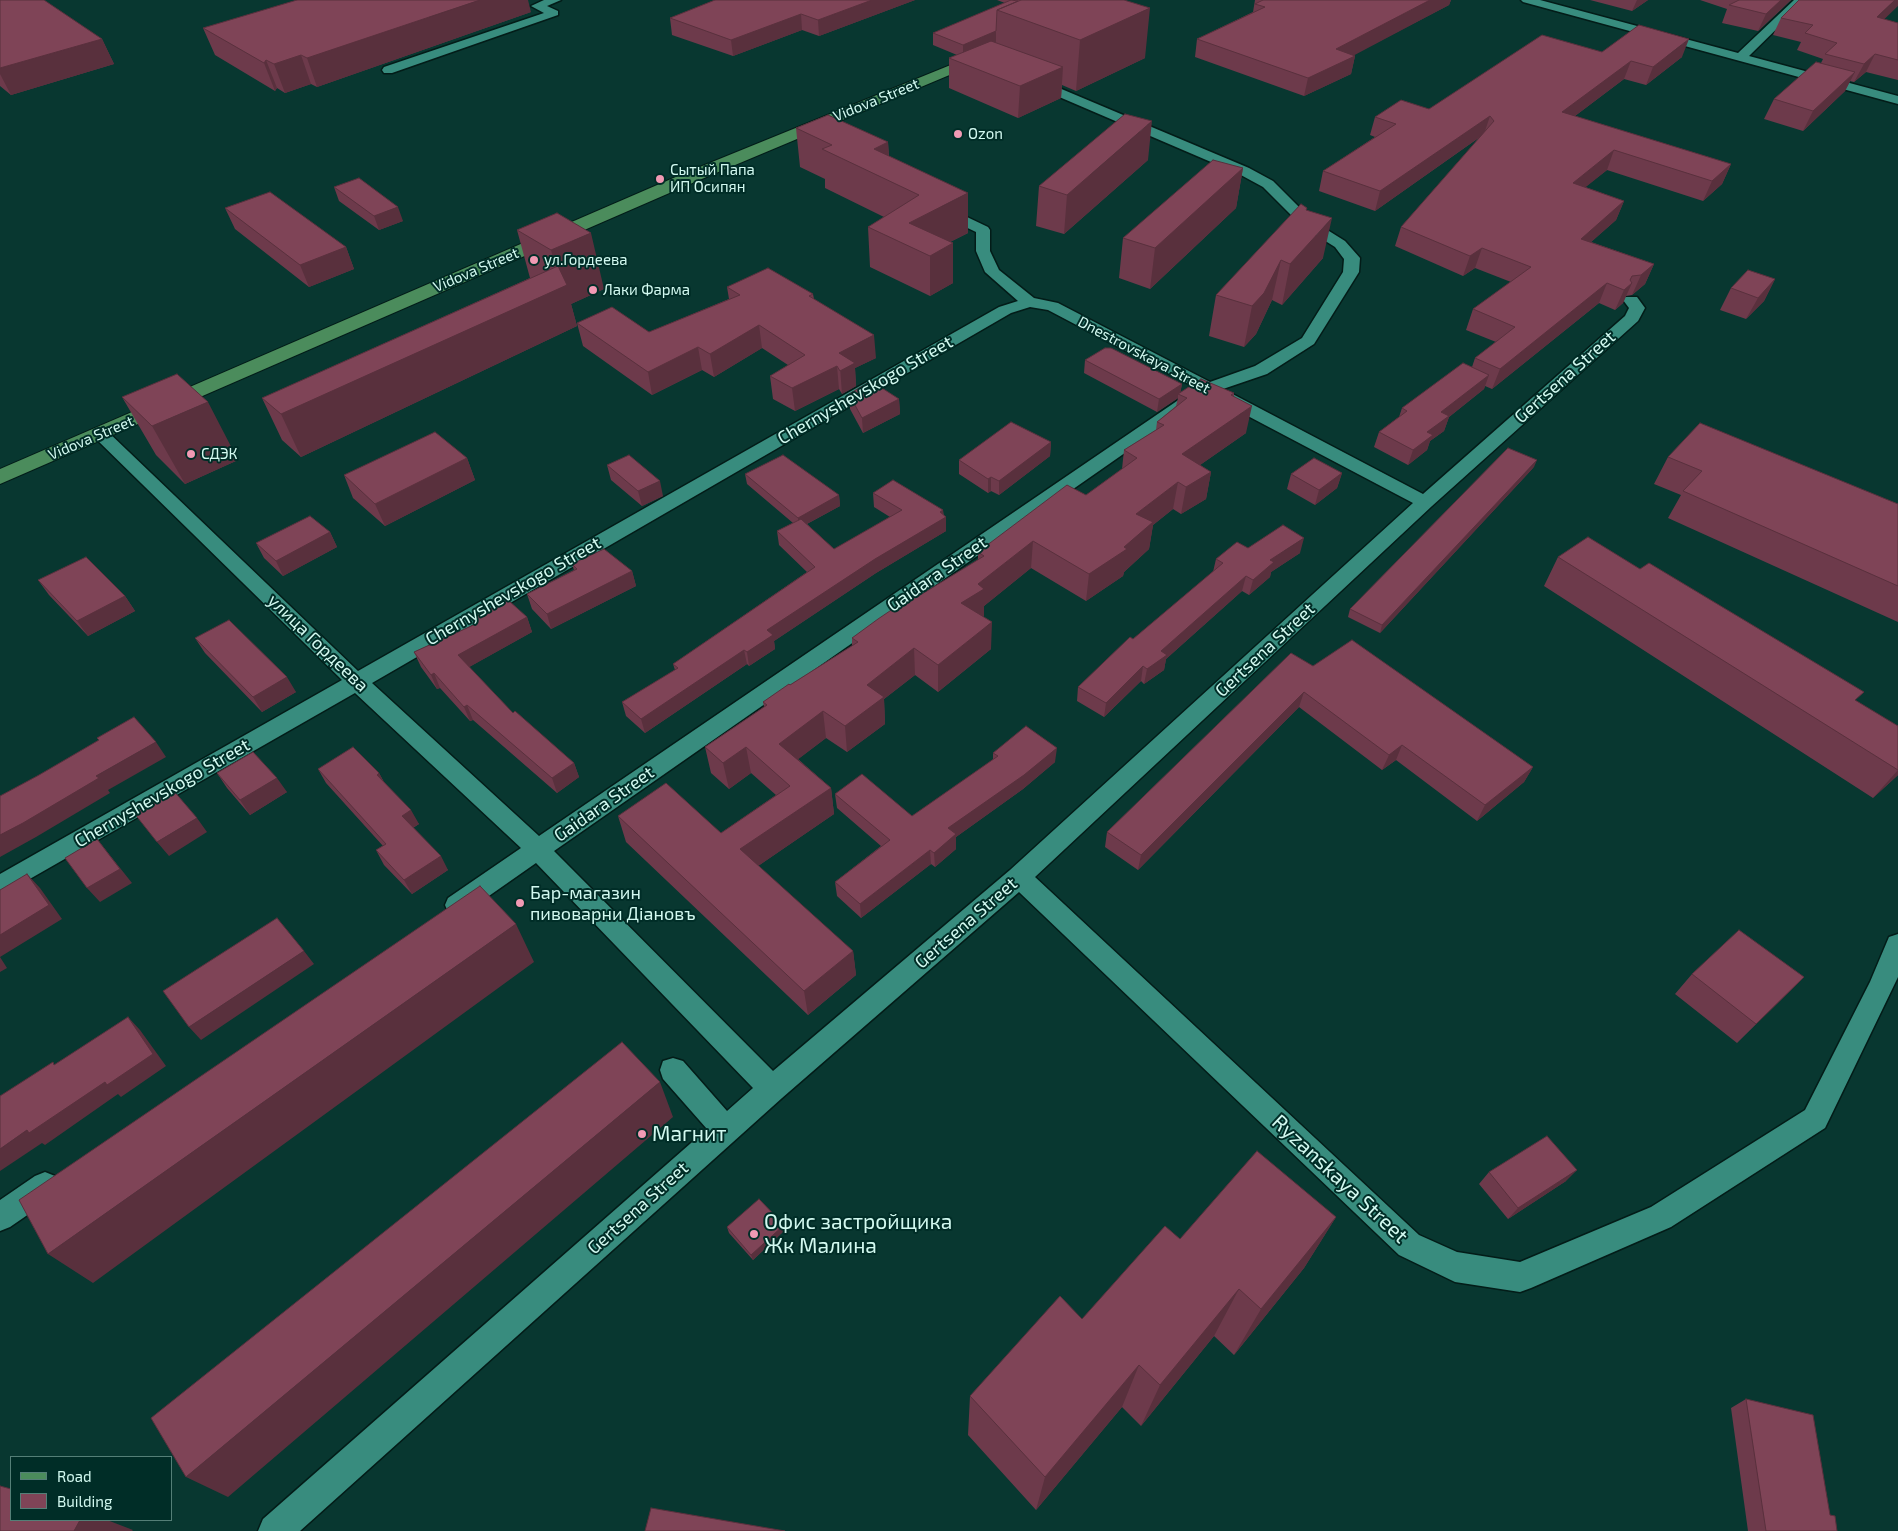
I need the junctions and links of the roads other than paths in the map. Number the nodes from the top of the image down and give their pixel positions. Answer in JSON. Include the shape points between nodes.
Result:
{"nodes":[{"id":1,"x":555,"y":0,"type":"edge"},
{"id":2,"x":1800,"y":0,"type":"edge"},
{"id":3,"x":1533,"y":1,"type":"edge"},
{"id":4,"x":998,"y":50,"type":"edge"},
{"id":5,"x":1741,"y":58,"type":"junction"},
{"id":6,"x":388,"y":70,"type":"dead end"},
{"id":7,"x":1021,"y":76,"type":"edge"},
{"id":8,"x":1898,"y":100,"type":"edge"},
{"id":9,"x":929,"y":204,"type":"edge"},
{"id":10,"x":1631,"y":300,"type":"edge"},
{"id":11,"x":1029,"y":302,"type":"junction"},
{"id":12,"x":1206,"y":389,"type":"junction"},
{"id":13,"x":100,"y":434,"type":"junction"},
{"id":14,"x":0,"y":477,"type":"edge"},
{"id":15,"x":1425,"y":502,"type":"junction"},
{"id":16,"x":356,"y":681,"type":"junction"},
{"id":17,"x":538,"y":850,"type":"junction"},
{"id":18,"x":1019,"y":877,"type":"junction"},
{"id":19,"x":0,"y":886,"type":"edge"},
{"id":20,"x":440,"y":917,"type":"edge"},
{"id":21,"x":1898,"y":945,"type":"edge"},
{"id":22,"x":1890,"y":992,"type":"edge"},
{"id":23,"x":673,"y":1070,"type":"dead end"},
{"id":24,"x":772,"y":1089,"type":"junction"},
{"id":25,"x":726,"y":1130,"type":"junction"},
{"id":26,"x":65,"y":1172,"type":"edge"},
{"id":27,"x":0,"y":1217,"type":"edge"},
{"id":28,"x":275,"y":1531,"type":"edge"}],
"edges":[{"from":1,"to":6,"type":"street","via":[[537,6],[554,14]]},
{"from":2,"to":5,"type":"street"},
{"from":3,"to":5,"type":"street"},
{"from":4,"to":13,"type":"street","name":"Vidova Street","via":[[987,61],[691,177]]},
{"from":5,"to":8,"type":"street"},
{"from":7,"to":12,"type":"street","name":"Gaidara Street","via":[[1244,170],[1268,184],[1298,216],[1340,244],[1352,258],[1351,272],[1308,342],[1261,370]]},
{"from":9,"to":11,"type":"street","name":"Dnestrovskaya Street","via":[[983,230],[983,251],[993,272]]},
{"from":10,"to":15,"type":"street","name":"Gertsena Street","via":[[1637,308],[1632,318]]},
{"from":11,"to":12,"type":"street","name":"Dnestrovskaya Street","via":[[1052,306]]},
{"from":11,"to":16,"type":"street","name":"Chernyshevskogo Street","via":[[1005,310]]},
{"from":12,"to":15,"type":"street","name":"Dnestrovskaya Street"},
{"from":12,"to":17,"type":"street","name":"Gaidara Street"},
{"from":13,"to":14,"type":"street","name":"Vidova Street"},
{"from":13,"to":16,"type":"street","name":"улица Гордеева"},
{"from":15,"to":18,"type":"street","name":"Gertsena Street"},
{"from":16,"to":17,"type":"street","name":"улица Гордеева"},
{"from":16,"to":19,"type":"street","name":"Chernyshevskogo Street"},
{"from":17,"to":20,"type":"street","name":"Gaidara Street"},
{"from":17,"to":24,"type":"street","name":"улица Гордеева"},
{"from":18,"to":22,"type":"street","name":"Ryzanskaya Street","via":[[1409,1245],[1454,1267],[1520,1277],[1661,1217],[1815,1119]]},
{"from":18,"to":24,"type":"street","name":"Gertsena Street"},
{"from":21,"to":22,"type":"street","name":"Ryzanskaya Street"},
{"from":23,"to":25,"type":"street"},
{"from":24,"to":25,"type":"street","name":"Gertsena Street"},
{"from":25,"to":28,"type":"street","name":"Gertsena Street"},
{"from":26,"to":27,"type":"street"}]}
